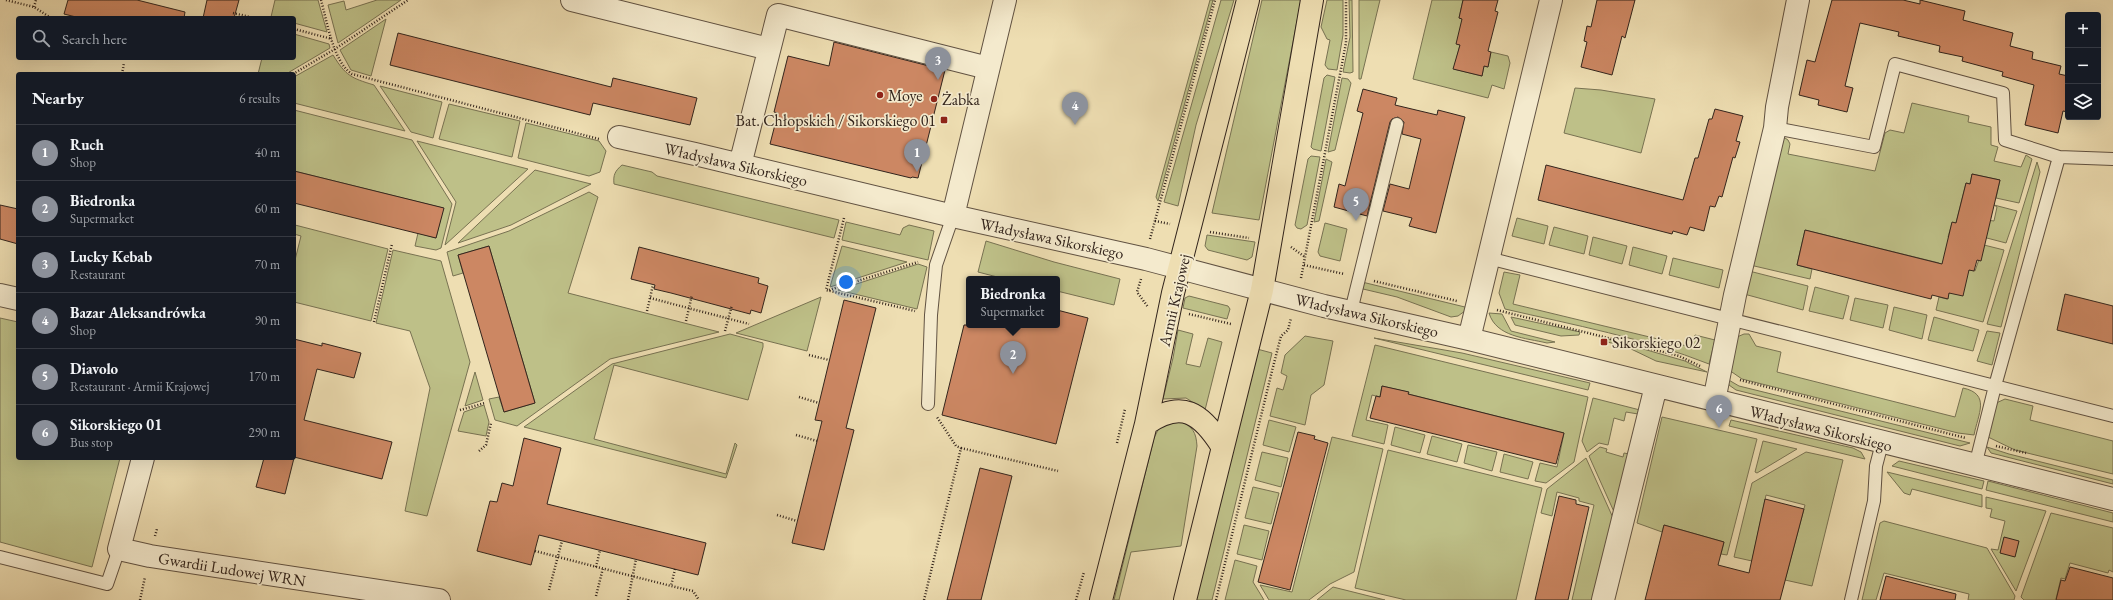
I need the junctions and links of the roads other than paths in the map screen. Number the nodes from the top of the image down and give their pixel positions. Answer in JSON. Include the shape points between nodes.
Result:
{"nodes":[{"id":1,"x":572,"y":0,"type":"edge"},
{"id":2,"x":1005,"y":0,"type":"edge"},
{"id":3,"x":1248,"y":0,"type":"edge"},
{"id":4,"x":1312,"y":0,"type":"edge"},
{"id":5,"x":1551,"y":0,"type":"edge"},
{"id":6,"x":1798,"y":0,"type":"edge"},
{"id":7,"x":769,"y":49,"type":"junction"},
{"id":8,"x":988,"y":68,"type":"junction"},
{"id":9,"x":1397,"y":124,"type":"dead end"},
{"id":10,"x":1775,"y":128,"type":"junction"},
{"id":11,"x":612,"y":139,"type":"road end"},
{"id":12,"x":2059,"y":157,"type":"junction"},
{"id":13,"x":2113,"y":159,"type":"edge"},
{"id":14,"x":740,"y":165,"type":"junction"},
{"id":15,"x":953,"y":216,"type":"junction"},
{"id":16,"x":1488,"y":258,"type":"junction"},
{"id":17,"x":1181,"y":268,"type":"junction"},
{"id":18,"x":1262,"y":290,"type":"junction"},
{"id":19,"x":0,"y":295,"type":"edge"},
{"id":20,"x":16,"y":299,"type":"edge"},
{"id":21,"x":1350,"y":311,"type":"junction"},
{"id":22,"x":1730,"y":320,"type":"junction"},
{"id":23,"x":1469,"y":339,"type":"junction"},
{"id":24,"x":1656,"y":386,"type":"junction"},
{"id":25,"x":1995,"y":386,"type":"junction"},
{"id":26,"x":1714,"y":401,"type":"junction"},
{"id":27,"x":928,"y":404,"type":"road end"},
{"id":28,"x":2113,"y":416,"type":"edge"},
{"id":29,"x":1146,"y":424,"type":"junction"},
{"id":30,"x":1882,"y":443,"type":"junction"},
{"id":31,"x":1222,"y":446,"type":"junction"},
{"id":32,"x":142,"y":460,"type":"edge"},
{"id":33,"x":1975,"y":466,"type":"junction"},
{"id":34,"x":2113,"y":499,"type":"edge"},
{"id":35,"x":119,"y":549,"type":"junction"},
{"id":36,"x":0,"y":557,"type":"edge"},
{"id":37,"x":387,"y":596,"type":"edge"},
{"id":38,"x":439,"y":600,"type":"edge"},
{"id":39,"x":1101,"y":600,"type":"edge"},
{"id":40,"x":1185,"y":600,"type":"edge"},
{"id":41,"x":1603,"y":600,"type":"edge"},
{"id":42,"x":1851,"y":600,"type":"edge"}],
"edges":[{"from":1,"to":7,"type":"street"},
{"from":2,"to":8,"type":"street"},
{"from":3,"to":17,"type":"main road","name":"Armii Krajowej"},
{"from":4,"to":18,"type":"main road"},
{"from":5,"to":16,"type":"street"},
{"from":6,"to":10,"type":"street"},
{"from":7,"to":8,"type":"street","via":[[778,15]]},
{"from":7,"to":14,"type":"street"},
{"from":8,"to":15,"type":"street"},
{"from":9,"to":21,"type":"lane"},
{"from":10,"to":12,"type":"lane","via":[[1874,147],[1895,64],[2003,94],[2005,140]]},
{"from":10,"to":22,"type":"street"},
{"from":11,"to":14,"type":"street","name":"Władysława Sikorskiego"},
{"from":12,"to":13,"type":"lane"},
{"from":12,"to":25,"type":"lane"},
{"from":14,"to":15,"type":"street","name":"Władysława Sikorskiego"},
{"from":15,"to":17,"type":"street","name":"Władysława Sikorskiego"},
{"from":15,"to":27,"type":"lane","via":[[936,265],[931,315]]},
{"from":16,"to":22,"type":"lane"},
{"from":16,"to":23,"type":"street"},
{"from":17,"to":18,"type":"street","name":"Władysława Sikorskiego"},
{"from":17,"to":29,"type":"main road","name":"Armii Krajowej","via":[[1169,309]]},
{"from":18,"to":21,"type":"street","name":"Władysława Sikorskiego"},
{"from":18,"to":31,"type":"main road"},
{"from":19,"to":20,"type":"street"},
{"from":21,"to":23,"type":"street","name":"Władysława Sikorskiego"},
{"from":22,"to":25,"type":"lane"},
{"from":22,"to":26,"type":"street"},
{"from":23,"to":24,"type":"street","name":"Władysława Sikorskiego"},
{"from":24,"to":26,"type":"street","name":"Władysława Sikorskiego"},
{"from":24,"to":41,"type":"street"},
{"from":25,"to":28,"type":"lane"},
{"from":25,"to":33,"type":"lane"},
{"from":26,"to":30,"type":"street","name":"Władysława Sikorskiego"},
{"from":29,"to":31,"type":"main road","via":[[1169,411],[1184,412],[1203,421]]},
{"from":29,"to":39,"type":"main road","name":"Armii Krajowej"},
{"from":30,"to":33,"type":"street","name":"Władysława Sikorskiego"},
{"from":30,"to":42,"type":"lane","via":[[1876,466],[1874,500]]},
{"from":31,"to":40,"type":"main road"},
{"from":32,"to":35,"type":"street"},
{"from":33,"to":34,"type":"street","name":"Władysława Sikorskiego"},
{"from":35,"to":36,"type":"lane","via":[[107,584]]},
{"from":35,"to":37,"type":"street","name":"Gwardii Ludowej WRN"},
{"from":37,"to":38,"type":"street","name":"Gwardii Ludowej WRN"}]}
